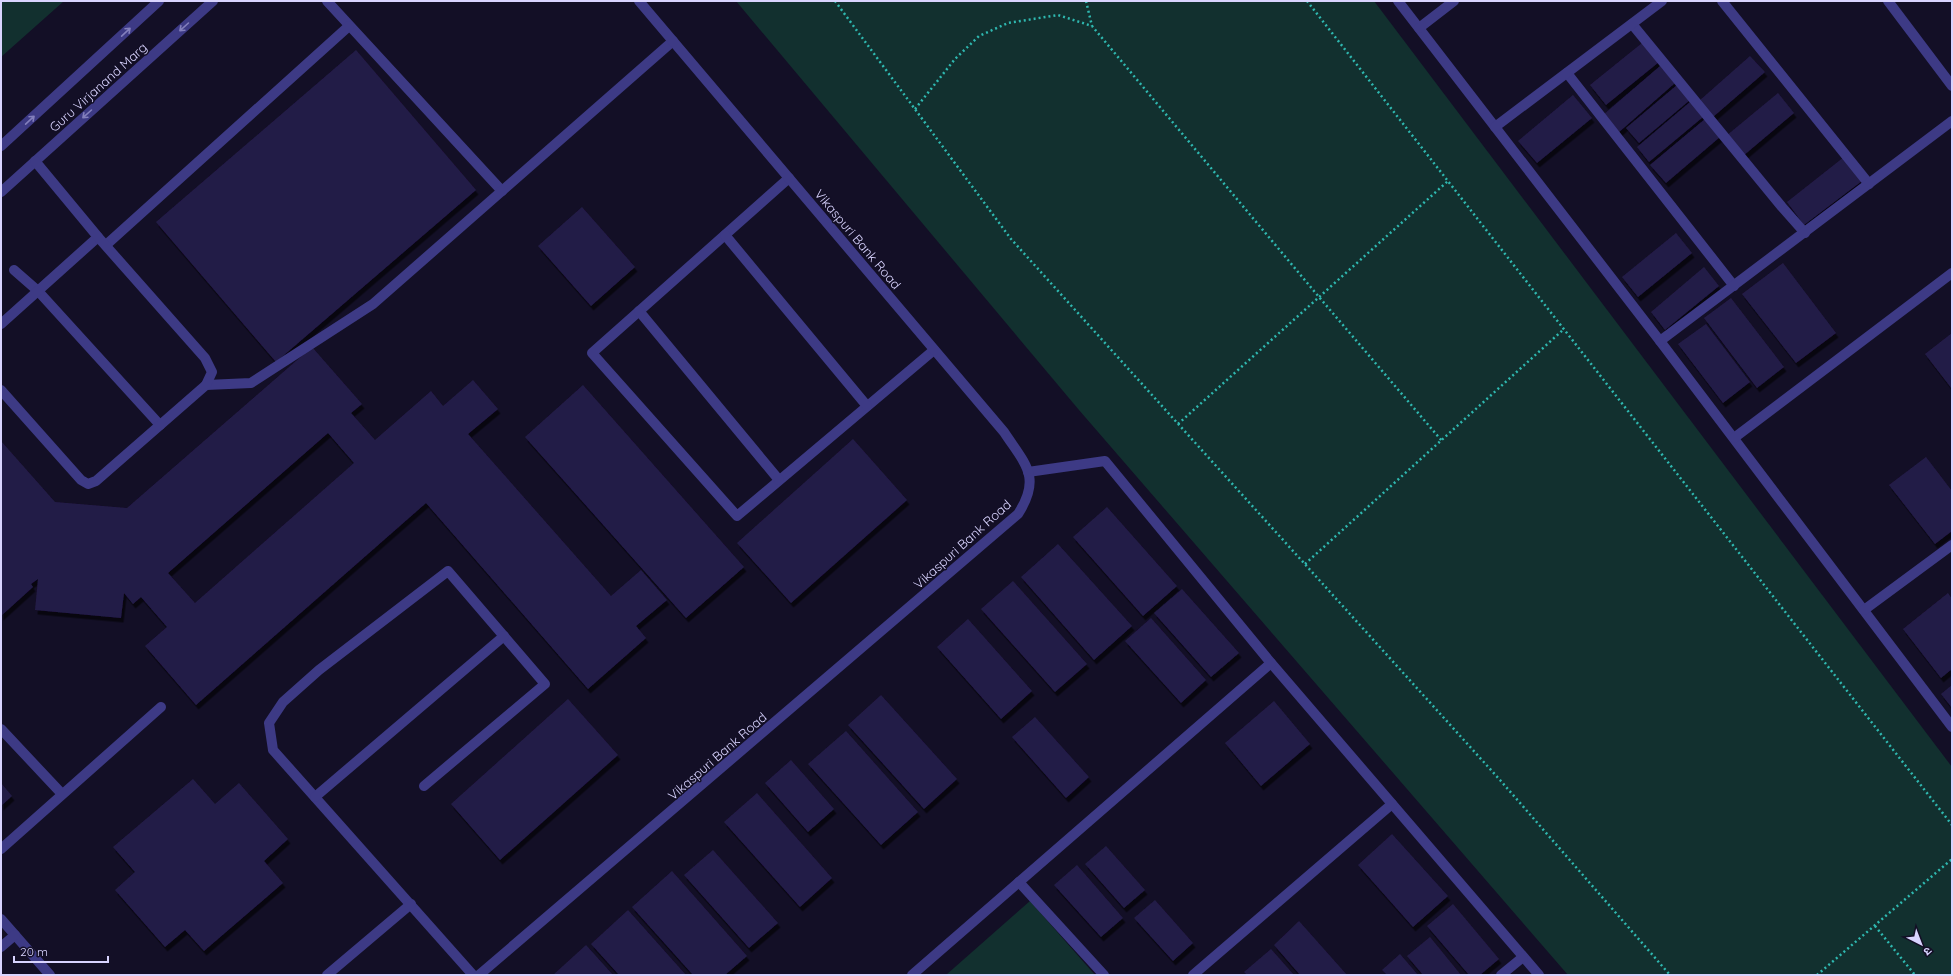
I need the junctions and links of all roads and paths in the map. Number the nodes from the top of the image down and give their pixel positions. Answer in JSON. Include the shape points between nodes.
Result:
{"nodes":[{"id":1,"x":159,"y":1,"type":"edge"},
{"id":2,"x":212,"y":1,"type":"edge"},
{"id":3,"x":327,"y":1,"type":"edge"},
{"id":4,"x":639,"y":1,"type":"edge"},
{"id":5,"x":835,"y":1,"type":"edge"},
{"id":6,"x":1086,"y":1,"type":"edge"},
{"id":7,"x":1307,"y":1,"type":"edge"},
{"id":8,"x":1398,"y":1,"type":"edge"},
{"id":9,"x":1454,"y":1,"type":"edge"},
{"id":10,"x":1662,"y":1,"type":"edge"},
{"id":11,"x":1722,"y":1,"type":"edge"},
{"id":12,"x":1888,"y":1,"type":"edge"},
{"id":13,"x":1632,"y":24,"type":"junction"},
{"id":14,"x":349,"y":26,"type":"junction"},
{"id":15,"x":1092,"y":26,"type":"junction"},
{"id":16,"x":1419,"y":28,"type":"junction"},
{"id":17,"x":673,"y":41,"type":"junction"},
{"id":18,"x":1566,"y":73,"type":"junction"},
{"id":19,"x":1952,"y":86,"type":"edge"},
{"id":20,"x":915,"y":109,"type":"junction"},
{"id":21,"x":1952,"y":121,"type":"edge"},
{"id":22,"x":1495,"y":127,"type":"junction"},
{"id":23,"x":1,"y":146,"type":"edge"},
{"id":24,"x":35,"y":161,"type":"junction"},
{"id":25,"x":789,"y":178,"type":"junction"},
{"id":26,"x":1448,"y":181,"type":"junction"},
{"id":27,"x":1869,"y":184,"type":"junction"},
{"id":28,"x":502,"y":191,"type":"junction"},
{"id":29,"x":1,"y":192,"type":"edge"},
{"id":30,"x":1805,"y":233,"type":"junction"},
{"id":31,"x":725,"y":234,"type":"junction"},
{"id":32,"x":98,"y":237,"type":"junction"},
{"id":33,"x":106,"y":245,"type":"junction"},
{"id":34,"x":14,"y":270,"type":"dead end"},
{"id":35,"x":1952,"y":273,"type":"edge"},
{"id":36,"x":1734,"y":286,"type":"junction"},
{"id":37,"x":38,"y":291,"type":"junction"},
{"id":38,"x":1319,"y":297,"type":"junction"},
{"id":39,"x":639,"y":311,"type":"junction"},
{"id":40,"x":1,"y":324,"type":"edge"},
{"id":41,"x":1564,"y":329,"type":"junction"},
{"id":42,"x":1660,"y":341,"type":"junction"},
{"id":43,"x":934,"y":350,"type":"junction"},
{"id":44,"x":206,"y":385,"type":"junction"},
{"id":45,"x":1,"y":390,"type":"edge"},
{"id":46,"x":868,"y":406,"type":"junction"},
{"id":47,"x":1178,"y":424,"type":"junction"},
{"id":48,"x":160,"y":425,"type":"junction"},
{"id":49,"x":1734,"y":438,"type":"junction"},
{"id":50,"x":1442,"y":440,"type":"junction"},
{"id":51,"x":1028,"y":472,"type":"junction"},
{"id":52,"x":779,"y":480,"type":"junction"},
{"id":53,"x":1952,"y":545,"type":"edge"},
{"id":54,"x":1305,"y":564,"type":"junction"},
{"id":55,"x":1864,"y":610,"type":"junction"},
{"id":56,"x":504,"y":636,"type":"junction"},
{"id":57,"x":1271,"y":663,"type":"junction"},
{"id":58,"x":161,"y":707,"type":"dead end"},
{"id":59,"x":1952,"y":727,"type":"edge"},
{"id":60,"x":1,"y":729,"type":"edge"},
{"id":61,"x":424,"y":786,"type":"dead end"},
{"id":62,"x":62,"y":794,"type":"junction"},
{"id":63,"x":315,"y":797,"type":"junction"},
{"id":64,"x":1392,"y":804,"type":"junction"},
{"id":65,"x":1952,"y":825,"type":"edge"},
{"id":66,"x":1,"y":849,"type":"edge"},
{"id":67,"x":1952,"y":859,"type":"edge"},
{"id":68,"x":1019,"y":882,"type":"junction"},
{"id":69,"x":411,"y":904,"type":"junction"},
{"id":70,"x":1,"y":919,"type":"edge"},
{"id":71,"x":1875,"y":926,"type":"junction"},
{"id":72,"x":15,"y":935,"type":"junction"},
{"id":73,"x":1,"y":947,"type":"edge"},
{"id":74,"x":1523,"y":957,"type":"junction"},
{"id":75,"x":50,"y":975,"type":"edge"},
{"id":76,"x":327,"y":975,"type":"edge"},
{"id":77,"x":474,"y":975,"type":"edge"},
{"id":78,"x":479,"y":975,"type":"edge"},
{"id":79,"x":912,"y":975,"type":"edge"},
{"id":80,"x":1104,"y":975,"type":"edge"},
{"id":81,"x":1193,"y":975,"type":"edge"},
{"id":82,"x":1501,"y":975,"type":"edge"},
{"id":83,"x":1538,"y":975,"type":"edge"},
{"id":84,"x":1670,"y":975,"type":"edge"},
{"id":85,"x":1818,"y":975,"type":"edge"},
{"id":86,"x":1915,"y":975,"type":"edge"}],
"edges":[{"from":23,"to":1,"type":"street","name":"Guru Virjanand Marg","one_way":true},
{"from":2,"to":24,"type":"street","name":"Guru Virjanand Marg","one_way":true},
{"from":3,"to":14,"type":"street"},
{"from":4,"to":17,"type":"street","name":"Vikaspuri Bank Road"},
{"from":5,"to":20,"type":"path"},
{"from":6,"to":15,"type":"path"},
{"from":7,"to":26,"type":"path"},
{"from":8,"to":16,"type":"street"},
{"from":9,"to":16,"type":"street"},
{"from":10,"to":13,"type":"street"},
{"from":11,"to":27,"type":"street"},
{"from":12,"to":19,"type":"street"},
{"from":13,"to":18,"type":"street"},
{"from":13,"to":30,"type":"street"},
{"from":14,"to":28,"type":"street"},
{"from":14,"to":33,"type":"street"},
{"from":15,"to":20,"type":"path","via":[[1058,15],[1008,23],[979,36],[955,59]]},
{"from":15,"to":38,"type":"path"},
{"from":16,"to":22,"type":"street"},
{"from":17,"to":25,"type":"street","name":"Vikaspuri Bank Road"},
{"from":17,"to":28,"type":"street"},
{"from":18,"to":22,"type":"street"},
{"from":18,"to":36,"type":"street"},
{"from":20,"to":47,"type":"path","via":[[1011,239]]},
{"from":21,"to":27,"type":"street"},
{"from":22,"to":42,"type":"street"},
{"from":24,"to":29,"type":"street","name":"Guru Virjanand Marg"},
{"from":24,"to":32,"type":"street"},
{"from":25,"to":31,"type":"street"},
{"from":25,"to":43,"type":"street","name":"Vikaspuri Bank Road"},
{"from":26,"to":38,"type":"path"},
{"from":26,"to":41,"type":"path"},
{"from":27,"to":30,"type":"street"},
{"from":28,"to":44,"type":"street","via":[[373,304],[251,383]]},
{"from":30,"to":36,"type":"street"},
{"from":31,"to":39,"type":"street"},
{"from":31,"to":46,"type":"street"},
{"from":32,"to":33,"type":"street"},
{"from":32,"to":37,"type":"street"},
{"from":33,"to":44,"type":"street","via":[[205,358],[212,372]]},
{"from":34,"to":37,"type":"street"},
{"from":35,"to":49,"type":"street"},
{"from":36,"to":42,"type":"street"},
{"from":37,"to":40,"type":"street"},
{"from":37,"to":48,"type":"street"},
{"from":38,"to":47,"type":"path"},
{"from":38,"to":50,"type":"path"},
{"from":39,"to":52,"type":"street"},
{"from":39,"to":52,"type":"street","via":[[592,353],[737,516]]},
{"from":41,"to":50,"type":"path"},
{"from":41,"to":65,"type":"path"},
{"from":42,"to":49,"type":"street"},
{"from":43,"to":46,"type":"street"},
{"from":43,"to":51,"type":"street","name":"Vikaspuri Bank Road","via":[[1004,432]]},
{"from":44,"to":48,"type":"street"},
{"from":45,"to":48,"type":"street","via":[[88,484],[96,481]]},
{"from":46,"to":52,"type":"street"},
{"from":47,"to":54,"type":"path"},
{"from":49,"to":55,"type":"street"},
{"from":50,"to":54,"type":"path"},
{"from":51,"to":57,"type":"street","via":[[1105,461]]},
{"from":51,"to":78,"type":"street","name":"Vikaspuri Bank Road","via":[[1031,486],[1027,501],[1018,514]]},
{"from":53,"to":55,"type":"street"},
{"from":54,"to":84,"type":"path","via":[[1500,780]]},
{"from":55,"to":59,"type":"street"},
{"from":56,"to":61,"type":"street","via":[[545,684]]},
{"from":56,"to":63,"type":"street"},
{"from":56,"to":63,"type":"street","via":[[448,571],[319,670],[283,702],[269,723],[274,750]]},
{"from":57,"to":64,"type":"street"},
{"from":57,"to":68,"type":"street"},
{"from":58,"to":62,"type":"street"},
{"from":60,"to":62,"type":"street"},
{"from":62,"to":66,"type":"street"},
{"from":63,"to":69,"type":"street"},
{"from":64,"to":74,"type":"street"},
{"from":64,"to":81,"type":"street"},
{"from":67,"to":71,"type":"path"},
{"from":68,"to":79,"type":"street"},
{"from":68,"to":80,"type":"street"},
{"from":69,"to":76,"type":"street"},
{"from":69,"to":77,"type":"street"},
{"from":70,"to":72,"type":"street"},
{"from":71,"to":85,"type":"path"},
{"from":71,"to":86,"type":"path"},
{"from":72,"to":73,"type":"street"},
{"from":72,"to":75,"type":"street"},
{"from":74,"to":82,"type":"street"},
{"from":74,"to":83,"type":"street"}]}
